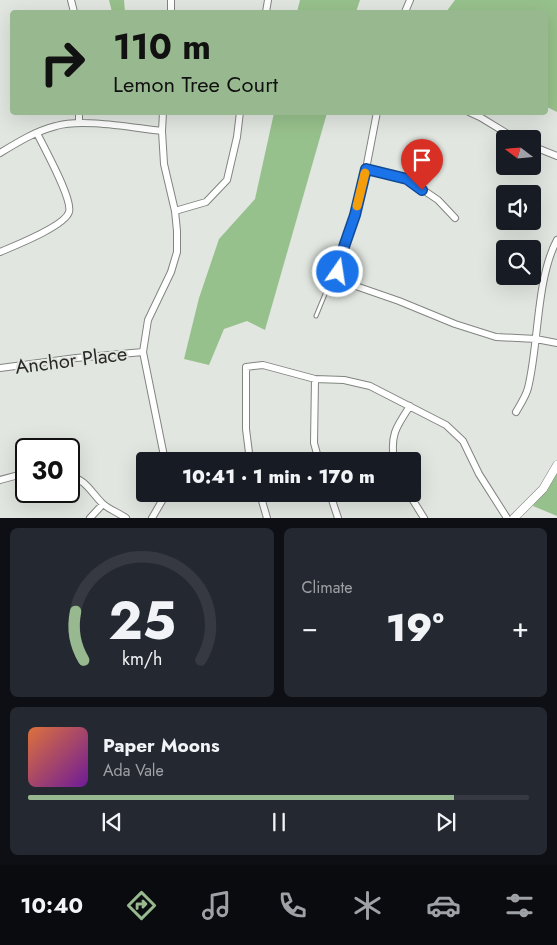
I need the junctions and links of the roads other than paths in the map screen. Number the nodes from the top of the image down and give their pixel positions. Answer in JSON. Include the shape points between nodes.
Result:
{"nodes":[{"id":1,"x":79,"y":115,"type":"edge"},
{"id":2,"x":164,"y":115,"type":"edge"},
{"id":3,"x":240,"y":115,"type":"edge"},
{"id":4,"x":376,"y":115,"type":"edge"},
{"id":5,"x":477,"y":115,"type":"edge"},
{"id":6,"x":78,"y":123,"type":"junction"},
{"id":7,"x":502,"y":130,"type":"edge"},
{"id":8,"x":162,"y":131,"type":"junction"},
{"id":9,"x":37,"y":134,"type":"junction"},
{"id":10,"x":541,"y":150,"type":"edge"},
{"id":11,"x":0,"y":153,"type":"edge"},
{"id":12,"x":557,"y":156,"type":"edge"},
{"id":13,"x":366,"y":169,"type":"junction"},
{"id":14,"x":175,"y":211,"type":"junction"},
{"id":15,"x":455,"y":218,"type":"dead end"},
{"id":16,"x":557,"y":240,"type":"edge"},
{"id":17,"x":0,"y":252,"type":"edge"},
{"id":18,"x":338,"y":272,"type":"junction"},
{"id":19,"x":316,"y":316,"type":"dead end"},
{"id":20,"x":536,"y":339,"type":"junction"},
{"id":21,"x":557,"y":343,"type":"edge"},
{"id":22,"x":143,"y":352,"type":"junction"},
{"id":23,"x":0,"y":368,"type":"edge"},
{"id":24,"x":315,"y":379,"type":"junction"},
{"id":25,"x":410,"y":406,"type":"junction"},
{"id":26,"x":516,"y":412,"type":"dead end"},
{"id":27,"x":163,"y":452,"type":"edge"},
{"id":28,"x":249,"y":452,"type":"edge"},
{"id":29,"x":316,"y":452,"type":"edge"},
{"id":30,"x":392,"y":452,"type":"edge"},
{"id":31,"x":557,"y":465,"type":"edge"},
{"id":32,"x":15,"y":476,"type":"edge"},
{"id":33,"x":0,"y":480,"type":"edge"},
{"id":34,"x":80,"y":480,"type":"edge"},
{"id":35,"x":161,"y":502,"type":"edge"},
{"id":36,"x":262,"y":502,"type":"edge"},
{"id":37,"x":333,"y":502,"type":"edge"},
{"id":38,"x":414,"y":502,"type":"edge"},
{"id":39,"x":102,"y":504,"type":"junction"},
{"id":40,"x":90,"y":518,"type":"edge"},
{"id":41,"x":126,"y":518,"type":"edge"},
{"id":42,"x":152,"y":518,"type":"edge"},
{"id":43,"x":267,"y":518,"type":"edge"},
{"id":44,"x":338,"y":518,"type":"edge"},
{"id":45,"x":424,"y":518,"type":"edge"},
{"id":46,"x":507,"y":518,"type":"edge"},
{"id":47,"x":514,"y":518,"type":"edge"}],
"edges":[{"from":1,"to":6,"type":"street"},
{"from":2,"to":8,"type":"street"},
{"from":3,"to":14,"type":"street","via":[[227,180],[206,202]]},
{"from":4,"to":13,"type":"street"},
{"from":5,"to":7,"type":"street"},
{"from":6,"to":8,"type":"street"},
{"from":6,"to":9,"type":"street","via":[[57,126]]},
{"from":8,"to":14,"type":"street","via":[[164,164]]},
{"from":9,"to":11,"type":"street"},
{"from":9,"to":17,"type":"street","via":[[61,181],[70,206],[69,214],[27,242]]},
{"from":10,"to":12,"type":"street"},
{"from":13,"to":15,"type":"street","via":[[407,179],[438,200]]},
{"from":13,"to":18,"type":"street"},
{"from":14,"to":22,"type":"street","via":[[177,252],[148,320]]},
{"from":16,"to":20,"type":"street","via":[[543,286]]},
{"from":18,"to":19,"type":"lane"},
{"from":18,"to":20,"type":"street","via":[[344,282],[455,324],[496,337]]},
{"from":20,"to":21,"type":"street"},
{"from":20,"to":26,"type":"street","via":[[528,390]]},
{"from":22,"to":23,"type":"street","name":"Anchor Place"},
{"from":22,"to":27,"type":"street"},
{"from":24,"to":25,"type":"street","via":[[344,380],[370,386]]},
{"from":24,"to":28,"type":"street","via":[[263,365],[246,367]]},
{"from":24,"to":29,"type":"street"},
{"from":25,"to":30,"type":"street","via":[[398,424],[391,444]]},
{"from":25,"to":46,"type":"street","via":[[446,425],[463,441]]},
{"from":31,"to":47,"type":"street","via":[[543,489]]},
{"from":32,"to":33,"type":"street"},
{"from":34,"to":39,"type":"street"},
{"from":35,"to":42,"type":"street"},
{"from":36,"to":43,"type":"street"},
{"from":37,"to":44,"type":"street"},
{"from":38,"to":45,"type":"street"},
{"from":39,"to":40,"type":"street"},
{"from":39,"to":41,"type":"street"}]}
